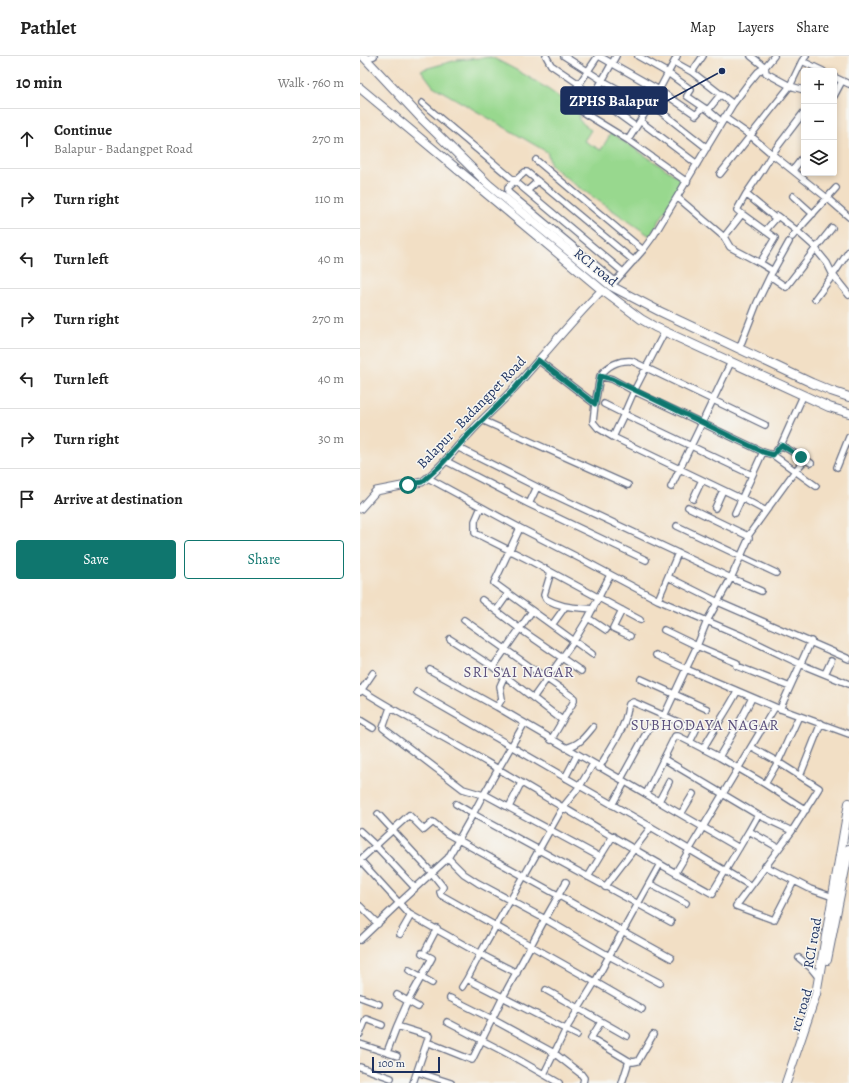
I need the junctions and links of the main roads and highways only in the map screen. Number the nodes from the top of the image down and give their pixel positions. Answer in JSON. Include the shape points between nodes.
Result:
{"nodes":[{"id":1,"x":368,"y":57,"type":"edge"},
{"id":2,"x":360,"y":88,"type":"edge"},
{"id":3,"x":431,"y":127,"type":"junction"},
{"id":4,"x":421,"y":138,"type":"junction"},
{"id":5,"x":683,"y":322,"type":"junction"},
{"id":6,"x":692,"y":327,"type":"junction"},
{"id":7,"x":676,"y":337,"type":"junction"},
{"id":8,"x":685,"y":340,"type":"junction"},
{"id":9,"x":849,"y":397,"type":"edge"},
{"id":10,"x":849,"y":413,"type":"edge"},
{"id":11,"x":849,"y":803,"type":"edge"},
{"id":12,"x":849,"y":849,"type":"edge"},
{"id":13,"x":840,"y":877,"type":"junction"},
{"id":14,"x":802,"y":1043,"type":"junction"},
{"id":15,"x":786,"y":1083,"type":"edge"},
{"id":16,"x":791,"y":1083,"type":"edge"}],
"edges":[{"from":1,"to":3,"type":"main road"},
{"from":2,"to":4,"type":"main road","name":"RCI road"},
{"from":3,"to":4,"type":"main road"},
{"from":3,"to":5,"type":"main road","via":[[488,184],[613,284],[638,301]]},
{"from":4,"to":7,"type":"main road","name":"RCI road","via":[[602,290],[641,319]]},
{"from":5,"to":6,"type":"main road"},
{"from":5,"to":7,"type":"main road","via":[[683,330]]},
{"from":6,"to":8,"type":"main road","via":[[683,335]]},
{"from":6,"to":9,"type":"main road","via":[[824,389]]},
{"from":7,"to":8,"type":"main road","name":"RCI road"},
{"from":8,"to":10,"type":"main road","name":"RCI road","via":[[803,396]]},
{"from":11,"to":13,"type":"main road","name":"RCI road"},
{"from":12,"to":13,"type":"main road","name":"rci road"},
{"from":13,"to":14,"type":"main road","name":"RCI road","via":[[833,897],[816,994]]},
{"from":13,"to":14,"type":"main road","name":"rci road","via":[[823,982]]},
{"from":14,"to":15,"type":"main road","name":"RCI road"},
{"from":14,"to":16,"type":"main road","name":"rci road"}]}
